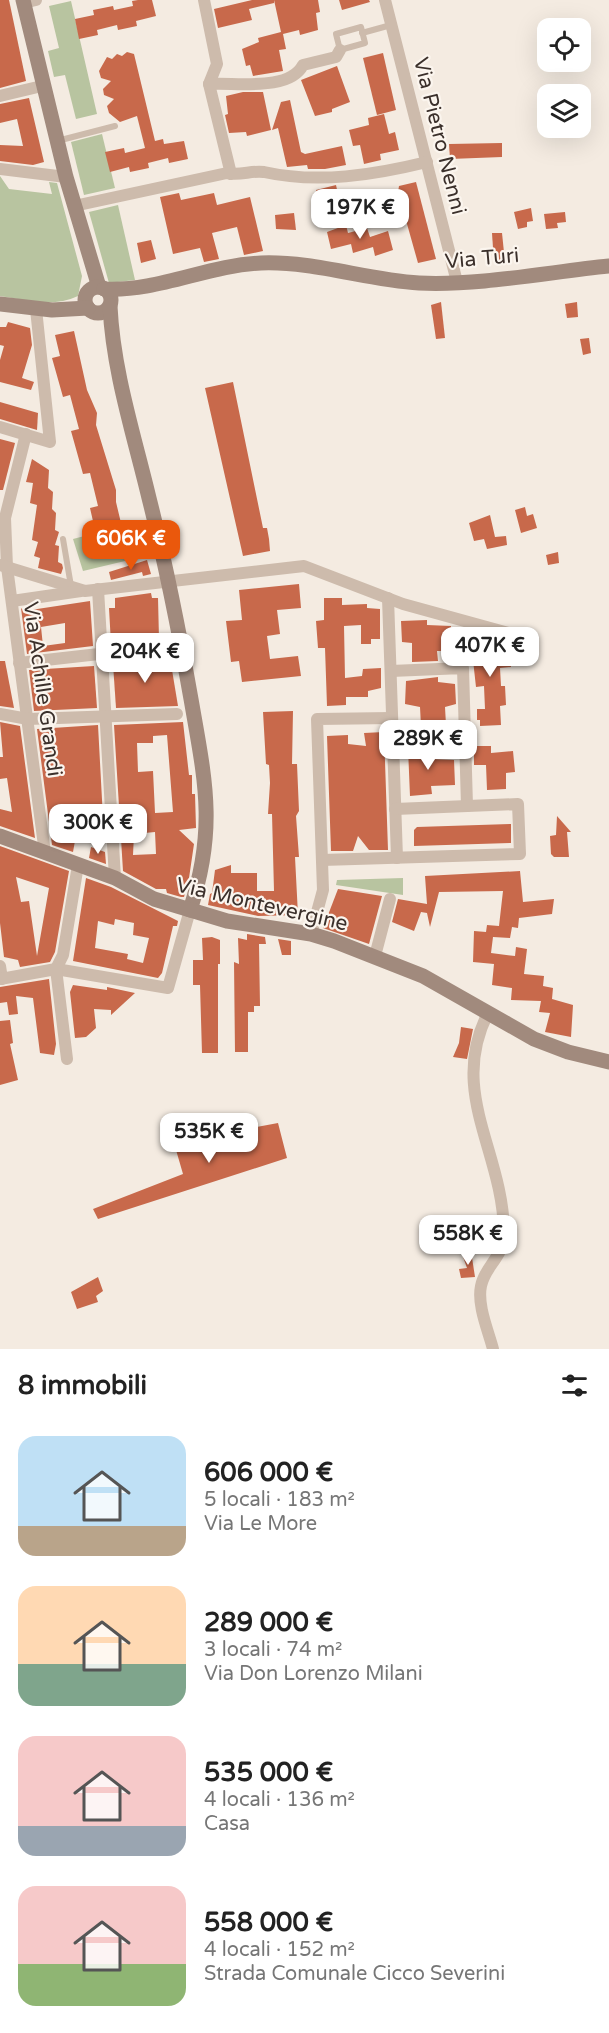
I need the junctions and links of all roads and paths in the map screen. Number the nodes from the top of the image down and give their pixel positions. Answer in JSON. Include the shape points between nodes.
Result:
{"nodes":[{"id":1,"x":204,"y":0,"type":"edge"},
{"id":2,"x":385,"y":0,"type":"edge"},
{"id":3,"x":26,"y":1,"type":"edge"},
{"id":4,"x":392,"y":25,"type":"junction"},
{"id":5,"x":362,"y":33,"type":"junction"},
{"id":6,"x":340,"y":50,"type":"junction"},
{"id":7,"x":209,"y":84,"type":"junction"},
{"id":8,"x":42,"y":86,"type":"junction"},
{"id":9,"x":0,"y":96,"type":"edge"},
{"id":10,"x":115,"y":126,"type":"dead end"},
{"id":11,"x":57,"y":141,"type":"junction"},
{"id":12,"x":428,"y":162,"type":"junction"},
{"id":13,"x":0,"y":169,"type":"edge"},
{"id":14,"x":231,"y":174,"type":"junction"},
{"id":15,"x":66,"y":177,"type":"junction"},
{"id":16,"x":74,"y":206,"type":"junction"},
{"id":17,"x":609,"y":266,"type":"edge"},
{"id":18,"x":457,"y":282,"type":"junction"},
{"id":19,"x":102,"y":295,"type":"junction"},
{"id":20,"x":0,"y":303,"type":"edge"},
{"id":21,"x":36,"y":309,"type":"junction"},
{"id":22,"x":91,"y":310,"type":"junction"},
{"id":23,"x":119,"y":377,"type":"junction"},
{"id":24,"x":0,"y":427,"type":"edge"},
{"id":25,"x":26,"y":435,"type":"junction"},
{"id":26,"x":63,"y":539,"type":"dead end"},
{"id":27,"x":3,"y":566,"type":"edge"},
{"id":28,"x":169,"y":579,"type":"junction"},
{"id":29,"x":71,"y":587,"type":"junction"},
{"id":30,"x":98,"y":589,"type":"junction"},
{"id":31,"x":85,"y":591,"type":"junction"},
{"id":32,"x":388,"y":598,"type":"junction"},
{"id":33,"x":12,"y":601,"type":"junction"},
{"id":34,"x":519,"y":636,"type":"dead end"},
{"id":35,"x":161,"y":647,"type":"dead end"},
{"id":36,"x":102,"y":653,"type":"junction"},
{"id":37,"x":20,"y":663,"type":"junction"},
{"id":38,"x":391,"y":671,"type":"junction"},
{"id":39,"x":0,"y":714,"type":"edge"},
{"id":40,"x":177,"y":714,"type":"dead end"},
{"id":41,"x":106,"y":716,"type":"junction"},
{"id":42,"x":392,"y":718,"type":"junction"},
{"id":43,"x":28,"y":719,"type":"junction"},
{"id":44,"x":465,"y":732,"type":"junction"},
{"id":45,"x":393,"y":735,"type":"junction"},
{"id":46,"x":467,"y":806,"type":"junction"},
{"id":47,"x":395,"y":809,"type":"junction"},
{"id":48,"x":0,"y":836,"type":"edge"},
{"id":49,"x":45,"y":853,"type":"junction"},
{"id":50,"x":397,"y":858,"type":"junction"},
{"id":51,"x":322,"y":860,"type":"junction"},
{"id":52,"x":78,"y":865,"type":"junction"},
{"id":53,"x":115,"y":878,"type":"junction"},
{"id":54,"x":390,"y":898,"type":"dead end"},
{"id":55,"x":190,"y":910,"type":"junction"},
{"id":56,"x":311,"y":934,"type":"junction"},
{"id":57,"x":375,"y":956,"type":"junction"},
{"id":58,"x":0,"y":966,"type":"edge"},
{"id":59,"x":56,"y":969,"type":"junction"},
{"id":60,"x":1,"y":979,"type":"edge"},
{"id":61,"x":489,"y":1013,"type":"junction"},
{"id":62,"x":67,"y":1059,"type":"dead end"},
{"id":63,"x":609,"y":1062,"type":"edge"},
{"id":64,"x":493,"y":1349,"type":"edge"}],
"edges":[{"from":1,"to":7,"type":"street","via":[[217,64]]},
{"from":2,"to":4,"type":"street","name":"Via Pietro Nenni"},
{"from":3,"to":8,"type":"street"},
{"from":4,"to":5,"type":"lane"},
{"from":4,"to":12,"type":"street","name":"Via Pietro Nenni"},
{"from":5,"to":6,"type":"lane","via":[[365,43]]},
{"from":5,"to":6,"type":"lane","via":[[361,27],[336,34]]},
{"from":6,"to":7,"type":"street","via":[[336,57],[303,65],[291,76],[256,86]]},
{"from":7,"to":14,"type":"street"},
{"from":8,"to":9,"type":"street"},
{"from":8,"to":11,"type":"street"},
{"from":10,"to":11,"type":"lane"},
{"from":11,"to":15,"type":"street"},
{"from":12,"to":14,"type":"street","via":[[387,172],[326,177]]},
{"from":12,"to":18,"type":"street","name":"Via Pietro Nenni"},
{"from":13,"to":15,"type":"street"},
{"from":14,"to":16,"type":"street"},
{"from":15,"to":16,"type":"street"},
{"from":16,"to":19,"type":"street"},
{"from":17,"to":18,"type":"street","name":"Via Turi"},
{"from":18,"to":19,"type":"street","name":"Via Turi","via":[[415,283],[313,266],[260,263]]},
{"from":19,"to":22,"type":"street","name":"Via Turi","via":[[101,313]]},
{"from":19,"to":22,"type":"street","via":[[85,301]]},
{"from":19,"to":23,"type":"street"},
{"from":20,"to":21,"type":"street"},
{"from":21,"to":22,"type":"street"},
{"from":21,"to":25,"type":"street","via":[[50,442]]},
{"from":22,"to":23,"type":"street"},
{"from":23,"to":28,"type":"street"},
{"from":24,"to":25,"type":"street"},
{"from":25,"to":27,"type":"street","name":"Via Achille Grandi","via":[[5,518]]},
{"from":26,"to":29,"type":"lane"},
{"from":27,"to":29,"type":"street"},
{"from":27,"to":33,"type":"street","name":"Via Achille Grandi"},
{"from":28,"to":30,"type":"street"},
{"from":28,"to":32,"type":"street","via":[[304,566]]},
{"from":28,"to":55,"type":"street","via":[[207,804],[204,862]]},
{"from":29,"to":31,"type":"street"},
{"from":30,"to":31,"type":"street"},
{"from":30,"to":36,"type":"street"},
{"from":31,"to":33,"type":"street"},
{"from":32,"to":34,"type":"street"},
{"from":32,"to":38,"type":"street"},
{"from":33,"to":37,"type":"street","name":"Via Achille Grandi"},
{"from":35,"to":36,"type":"street"},
{"from":36,"to":37,"type":"street"},
{"from":36,"to":41,"type":"street"},
{"from":37,"to":43,"type":"street","name":"Via Achille Grandi"},
{"from":38,"to":42,"type":"street"},
{"from":38,"to":44,"type":"street","via":[[463,668]]},
{"from":39,"to":43,"type":"street"},
{"from":40,"to":41,"type":"street"},
{"from":41,"to":43,"type":"street"},
{"from":41,"to":53,"type":"street"},
{"from":42,"to":45,"type":"street"},
{"from":42,"to":51,"type":"street","via":[[317,719]]},
{"from":43,"to":49,"type":"street","name":"Via Achille Grandi"},
{"from":44,"to":45,"type":"street"},
{"from":44,"to":46,"type":"street"},
{"from":45,"to":47,"type":"street"},
{"from":46,"to":47,"type":"street"},
{"from":46,"to":50,"type":"street","via":[[518,804],[520,854]]},
{"from":47,"to":50,"type":"street"},
{"from":48,"to":49,"type":"street","name":"Via Montevergine"},
{"from":49,"to":52,"type":"street","name":"Via Montevergine"},
{"from":50,"to":51,"type":"street"},
{"from":51,"to":56,"type":"street","via":[[323,890]]},
{"from":52,"to":53,"type":"street","name":"Via Montevergine"},
{"from":52,"to":59,"type":"street","via":[[63,955]]},
{"from":53,"to":55,"type":"street","name":"Via Montevergine","via":[[154,899]]},
{"from":54,"to":57,"type":"street"},
{"from":55,"to":56,"type":"street","name":"Via Montevergine","via":[[226,921]]},
{"from":55,"to":59,"type":"street","via":[[168,988]]},
{"from":56,"to":57,"type":"street","name":"Via Montevergine"},
{"from":57,"to":61,"type":"street","name":"Via Montevergine","via":[[430,980]]},
{"from":58,"to":60,"type":"street"},
{"from":59,"to":60,"type":"street"},
{"from":59,"to":62,"type":"street"},
{"from":61,"to":63,"type":"street","name":"Via Montevergine","via":[[554,1048]]},
{"from":61,"to":64,"type":"street","via":[[478,1033],[472,1077],[503,1214],[504,1246],[483,1279],[480,1293]]}]}
